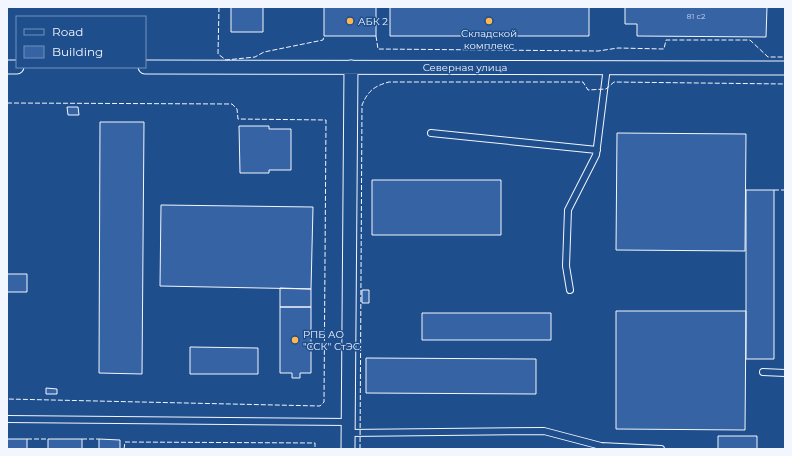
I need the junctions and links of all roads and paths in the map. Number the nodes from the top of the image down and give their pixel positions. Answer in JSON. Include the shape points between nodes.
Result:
{"nodes":[{"id":1,"x":146,"y":67,"type":"edge"},
{"id":2,"x":351,"y":67,"type":"junction"},
{"id":3,"x":607,"y":67,"type":"junction"},
{"id":4,"x":785,"y":68,"type":"edge"},
{"id":5,"x":431,"y":133,"type":"dead end"},
{"id":6,"x":597,"y":150,"type":"junction"},
{"id":7,"x":570,"y":290,"type":"dead end"},
{"id":8,"x":763,"y":372,"type":"dead end"},
{"id":9,"x":785,"y":373,"type":"edge"},
{"id":10,"x":7,"y":419,"type":"edge"},
{"id":11,"x":349,"y":427,"type":"junction"},
{"id":12,"x":348,"y":449,"type":"edge"},
{"id":13,"x":661,"y":449,"type":"edge"}],
"edges":[{"from":1,"to":2,"type":"street","name":"Северная улица"},
{"from":2,"to":3,"type":"street","name":"Северная улица"},
{"from":2,"to":11,"type":"street"},
{"from":3,"to":4,"type":"street","name":"Северная улица"},
{"from":3,"to":6,"type":"lane"},
{"from":5,"to":6,"type":"lane"},
{"from":6,"to":7,"type":"lane","via":[[568,210],[566,266]]},
{"from":8,"to":9,"type":"lane"},
{"from":10,"to":11,"type":"lane"},
{"from":11,"to":12,"type":"street"},
{"from":11,"to":13,"type":"lane","via":[[544,431],[601,446]]}]}
